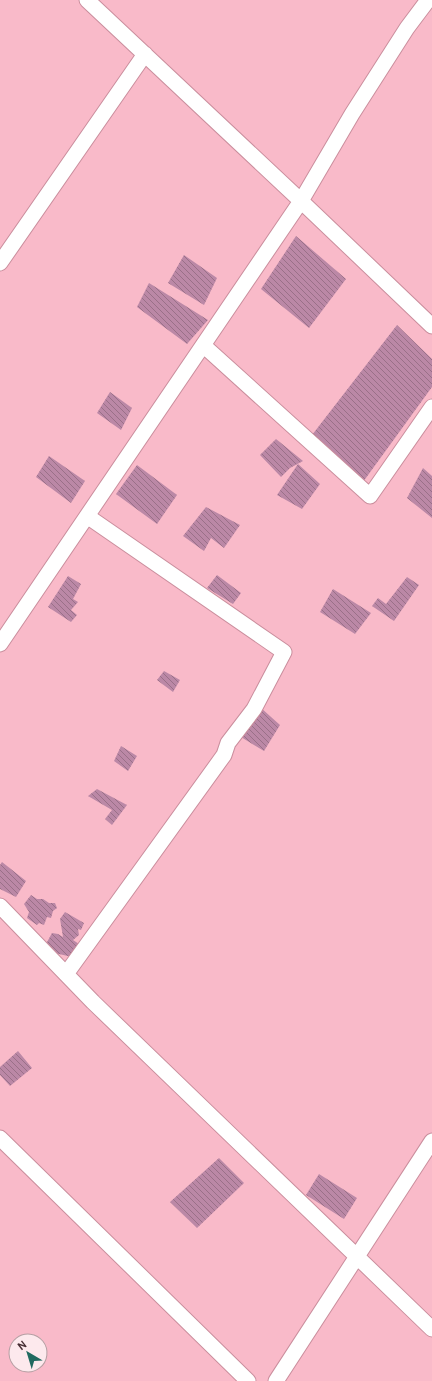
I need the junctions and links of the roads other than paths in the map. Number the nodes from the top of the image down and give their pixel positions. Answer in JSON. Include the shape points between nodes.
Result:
{"nodes":[{"id":1,"x":87,"y":0,"type":"edge"},
{"id":2,"x":428,"y":0,"type":"edge"},
{"id":3,"x":145,"y":54,"type":"junction"},
{"id":4,"x":301,"y":201,"type":"junction"},
{"id":5,"x":0,"y":263,"type":"edge"},
{"id":6,"x":432,"y":326,"type":"edge"},
{"id":7,"x":203,"y":345,"type":"junction"},
{"id":8,"x":432,"y":407,"type":"edge"},
{"id":9,"x":87,"y":516,"type":"junction"},
{"id":10,"x":0,"y":644,"type":"edge"},
{"id":11,"x":0,"y":906,"type":"edge"},
{"id":12,"x":66,"y":974,"type":"junction"},
{"id":13,"x":0,"y":1138,"type":"edge"},
{"id":14,"x":432,"y":1141,"type":"edge"},
{"id":15,"x":357,"y":1256,"type":"junction"},
{"id":16,"x":432,"y":1328,"type":"edge"},
{"id":17,"x":248,"y":1381,"type":"edge"},
{"id":18,"x":276,"y":1381,"type":"edge"}],
"edges":[{"from":1,"to":3,"type":"street"},
{"from":2,"to":4,"type":"street","via":[[352,114]]},
{"from":3,"to":4,"type":"street"},
{"from":3,"to":5,"type":"street"},
{"from":4,"to":6,"type":"street"},
{"from":4,"to":7,"type":"street"},
{"from":7,"to":8,"type":"street","via":[[370,496]]},
{"from":7,"to":9,"type":"street"},
{"from":9,"to":10,"type":"street"},
{"from":9,"to":12,"type":"street","via":[[284,652],[254,709],[228,742],[224,755]]},
{"from":11,"to":12,"type":"street"},
{"from":12,"to":15,"type":"street"},
{"from":13,"to":17,"type":"street"},
{"from":14,"to":15,"type":"street"},
{"from":15,"to":16,"type":"street"},
{"from":15,"to":18,"type":"street"}]}
